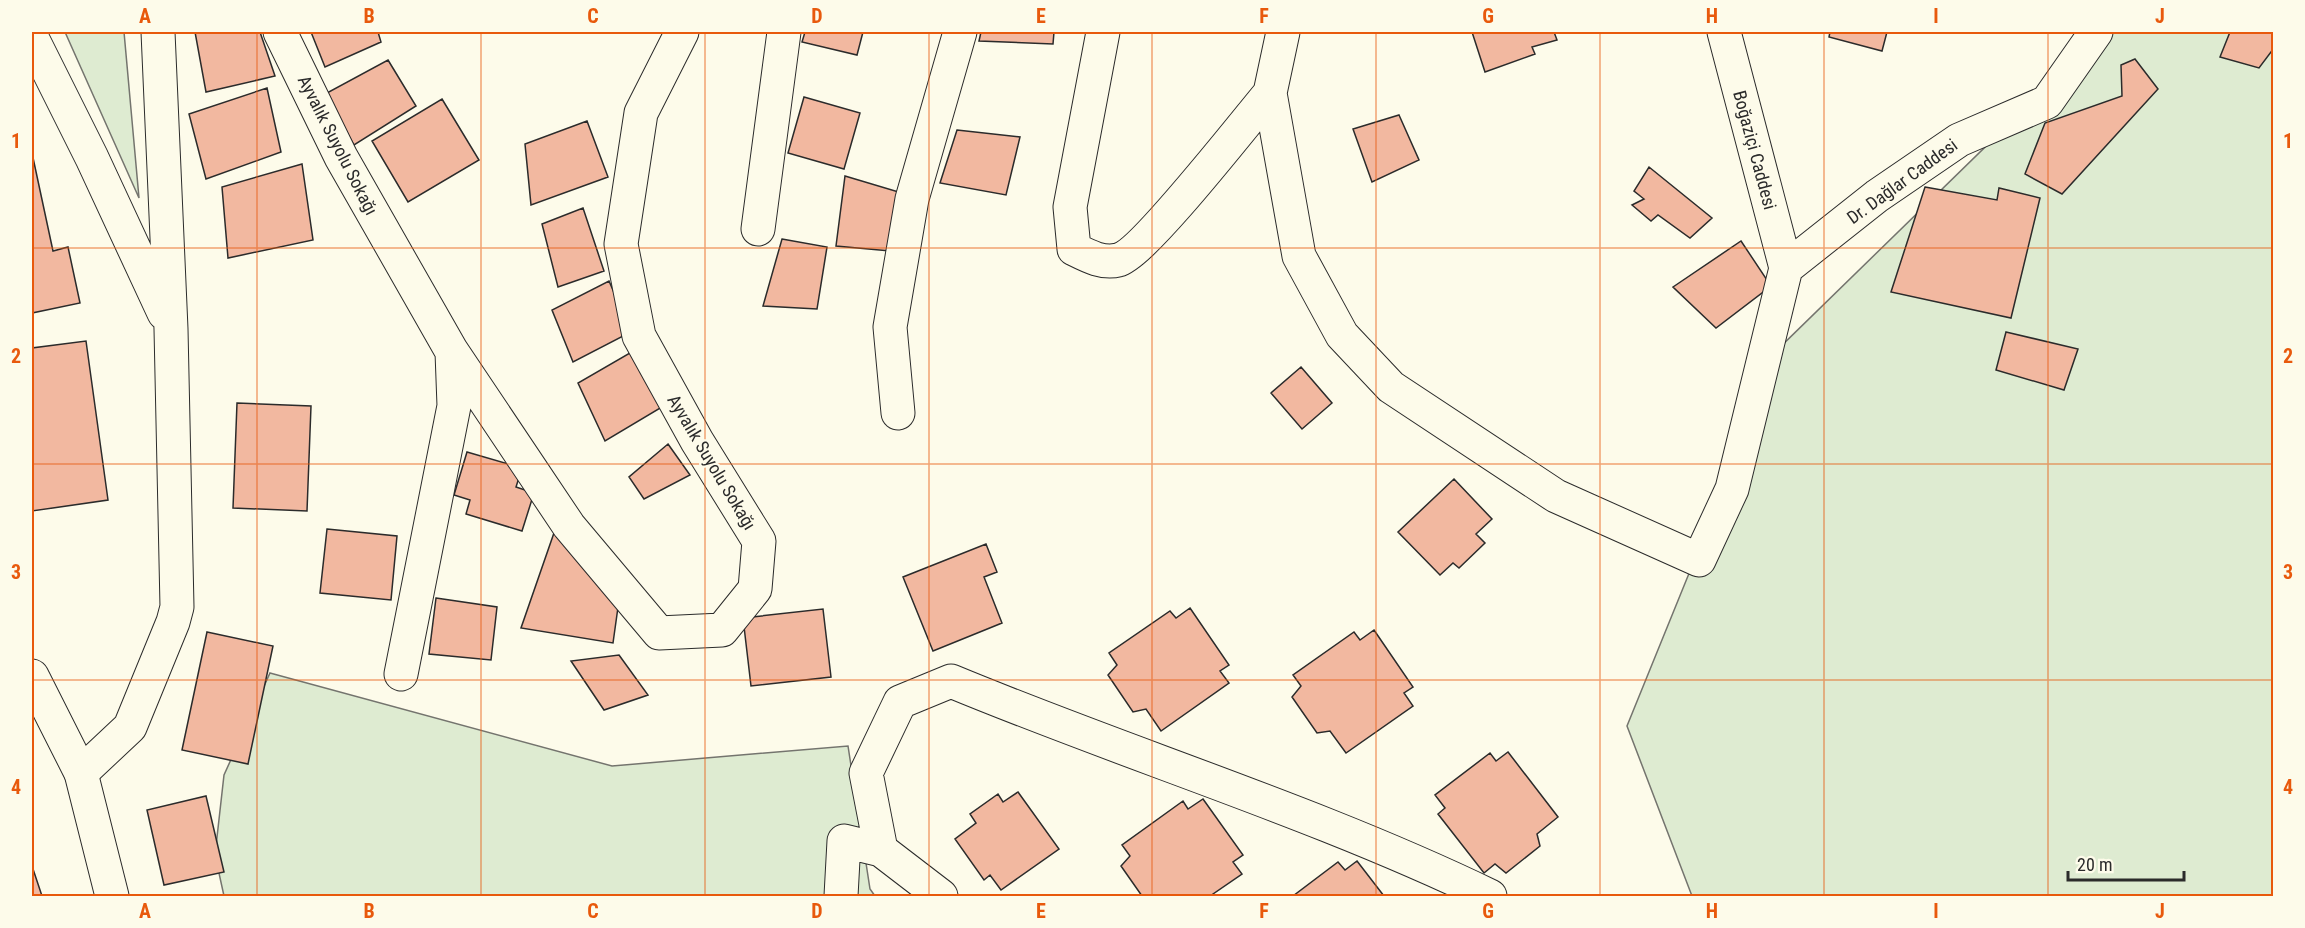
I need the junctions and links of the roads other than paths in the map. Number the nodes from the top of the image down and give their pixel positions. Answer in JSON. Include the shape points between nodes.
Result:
{"nodes":[{"id":1,"x":158,"y":32,"type":"edge"},
{"id":2,"x":280,"y":32,"type":"edge"},
{"id":3,"x":682,"y":32,"type":"edge"},
{"id":4,"x":784,"y":32,"type":"edge"},
{"id":5,"x":960,"y":32,"type":"edge"},
{"id":6,"x":1103,"y":32,"type":"edge"},
{"id":7,"x":1283,"y":32,"type":"edge"},
{"id":8,"x":1724,"y":32,"type":"edge"},
{"id":9,"x":2096,"y":32,"type":"edge"},
{"id":10,"x":32,"y":38,"type":"edge"},
{"id":11,"x":1270,"y":93,"type":"junction"},
{"id":12,"x":758,"y":229,"type":"dead end"},
{"id":13,"x":1786,"y":268,"type":"junction"},
{"id":14,"x":171,"y":329,"type":"junction"},
{"id":15,"x":452,"y":350,"type":"junction"},
{"id":16,"x":898,"y":413,"type":"dead end"},
{"id":17,"x":401,"y":674,"type":"dead end"},
{"id":18,"x":32,"y":676,"type":"edge"},
{"id":19,"x":81,"y":773,"type":"junction"},
{"id":20,"x":881,"y":850,"type":"junction"},
{"id":21,"x":112,"y":897,"type":"edge"},
{"id":22,"x":841,"y":897,"type":"edge"},
{"id":23,"x":941,"y":897,"type":"edge"},
{"id":24,"x":1490,"y":897,"type":"edge"}],
"edges":[{"from":1,"to":14,"type":"street"},
{"from":2,"to":15,"type":"street","name":"Ayvalık Suyolu Sokağı","via":[[340,157]]},
{"from":3,"to":15,"type":"street","name":"Ayvalık Suyolu Sokağı","via":[[641,113],[621,244],[639,336],[759,541],[755,589],[722,630],[659,633],[569,526]]},
{"from":4,"to":12,"type":"street"},
{"from":5,"to":16,"type":"street","via":[[912,199],[890,327]]},
{"from":6,"to":11,"type":"street","via":[[1070,207],[1074,249],[1097,260],[1119,260],[1146,241]]},
{"from":7,"to":11,"type":"street"},
{"from":8,"to":13,"type":"street","name":"Boğaziçi Caddesi"},
{"from":9,"to":13,"type":"street","name":"Dr. Dağlar Caddesi","via":[[2047,102],[1959,140],[1877,196]]},
{"from":10,"to":14,"type":"street"},
{"from":11,"to":13,"type":"street","via":[[1299,256],[1342,335],[1391,387],[1556,496],[1699,560],[1732,489]]},
{"from":14,"to":19,"type":"street","via":[[177,607],[130,727]]},
{"from":15,"to":17,"type":"street","name":"Ayvalık Suyolu Sokağı","via":[[454,406]]},
{"from":18,"to":19,"type":"street"},
{"from":19,"to":21,"type":"street"},
{"from":20,"to":22,"type":"street","via":[[844,841]]},
{"from":20,"to":23,"type":"street"},
{"from":20,"to":24,"type":"street","via":[[866,773],[900,702],[951,681],[1426,866]]}]}
